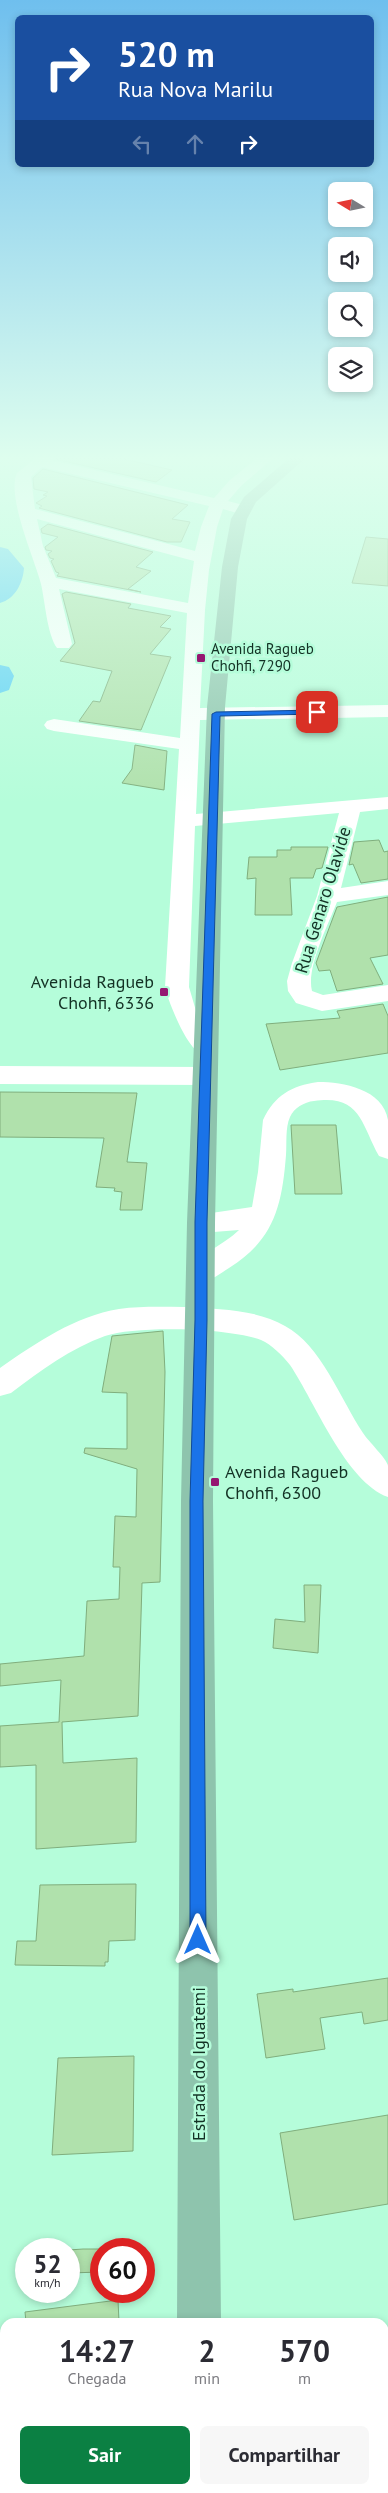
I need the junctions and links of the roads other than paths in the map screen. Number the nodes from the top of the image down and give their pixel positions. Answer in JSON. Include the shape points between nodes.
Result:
{"nodes":[{"id":1,"x":44,"y":570,"type":"edge"},
{"id":2,"x":201,"y":570,"type":"edge"},
{"id":3,"x":230,"y":570,"type":"edge"},
{"id":4,"x":50,"y":582,"type":"junction"},
{"id":5,"x":196,"y":610,"type":"junction"},
{"id":6,"x":63,"y":644,"type":"dead end"},
{"id":7,"x":388,"y":711,"type":"edge"},
{"id":8,"x":204,"y":714,"type":"junction"},
{"id":9,"x":54,"y":725,"type":"dead end"},
{"id":10,"x":190,"y":745,"type":"junction"},
{"id":11,"x":388,"y":803,"type":"edge"},
{"id":12,"x":352,"y":807,"type":"junction"},
{"id":13,"x":200,"y":819,"type":"junction"},
{"id":14,"x":388,"y":888,"type":"edge"},
{"id":15,"x":328,"y":896,"type":"junction"},
{"id":16,"x":388,"y":993,"type":"edge"},
{"id":17,"x":0,"y":1075,"type":"edge"},
{"id":18,"x":205,"y":1076,"type":"junction"},
{"id":19,"x":388,"y":1149,"type":"edge"},
{"id":20,"x":263,"y":1214,"type":"junction"},
{"id":21,"x":201,"y":1222,"type":"junction"},
{"id":22,"x":201,"y":1272,"type":"junction"},
{"id":23,"x":201,"y":1320,"type":"junction"},
{"id":24,"x":0,"y":1384,"type":"edge"},
{"id":25,"x":388,"y":1483,"type":"edge"},
{"id":26,"x":199,"y":2318,"type":"edge"}],
"edges":[{"from":1,"to":4,"type":"street"},
{"from":2,"to":5,"type":"street"},
{"from":3,"to":8,"type":"main road","name":"Estrada do Iguatemi","via":[[221,645]]},
{"from":4,"to":5,"type":"street"},
{"from":4,"to":6,"type":"street"},
{"from":5,"to":8,"type":"street"},
{"from":7,"to":8,"type":"street"},
{"from":8,"to":10,"type":"street"},
{"from":8,"to":13,"type":"main road","name":"Estrada do Iguatemi"},
{"from":9,"to":10,"type":"street"},
{"from":10,"to":13,"type":"street"},
{"from":11,"to":12,"type":"street"},
{"from":12,"to":13,"type":"street"},
{"from":12,"to":15,"type":"street","name":"Rua Genaro Olavide"},
{"from":13,"to":18,"type":"main road","name":"Estrada do Iguatemi","via":[[210,871]]},
{"from":14,"to":15,"type":"street"},
{"from":15,"to":16,"type":"street","name":"Rua Genaro Olavide","via":[[303,964],[300,991],[304,997],[322,1003]]},
{"from":17,"to":18,"type":"street"},
{"from":18,"to":21,"type":"main road","name":"Estrada do Iguatemi"},
{"from":19,"to":20,"type":"street","via":[[368,1107],[360,1100],[341,1094],[316,1092],[289,1100],[276,1120],[270,1191]]},
{"from":20,"to":21,"type":"street","via":[[247,1219]]},
{"from":20,"to":22,"type":"street","via":[[252,1234],[238,1248]]},
{"from":21,"to":22,"type":"main road","name":"Estrada do Iguatemi"},
{"from":22,"to":23,"type":"main road","name":"Estrada do Iguatemi"},
{"from":23,"to":24,"type":"street","via":[[137,1320],[104,1324],[73,1336]]},
{"from":23,"to":25,"type":"street","via":[[264,1329],[280,1336],[299,1355],[363,1456]]},
{"from":23,"to":26,"type":"main road","name":"Estrada do Iguatemi","via":[[197,1501]]}]}
